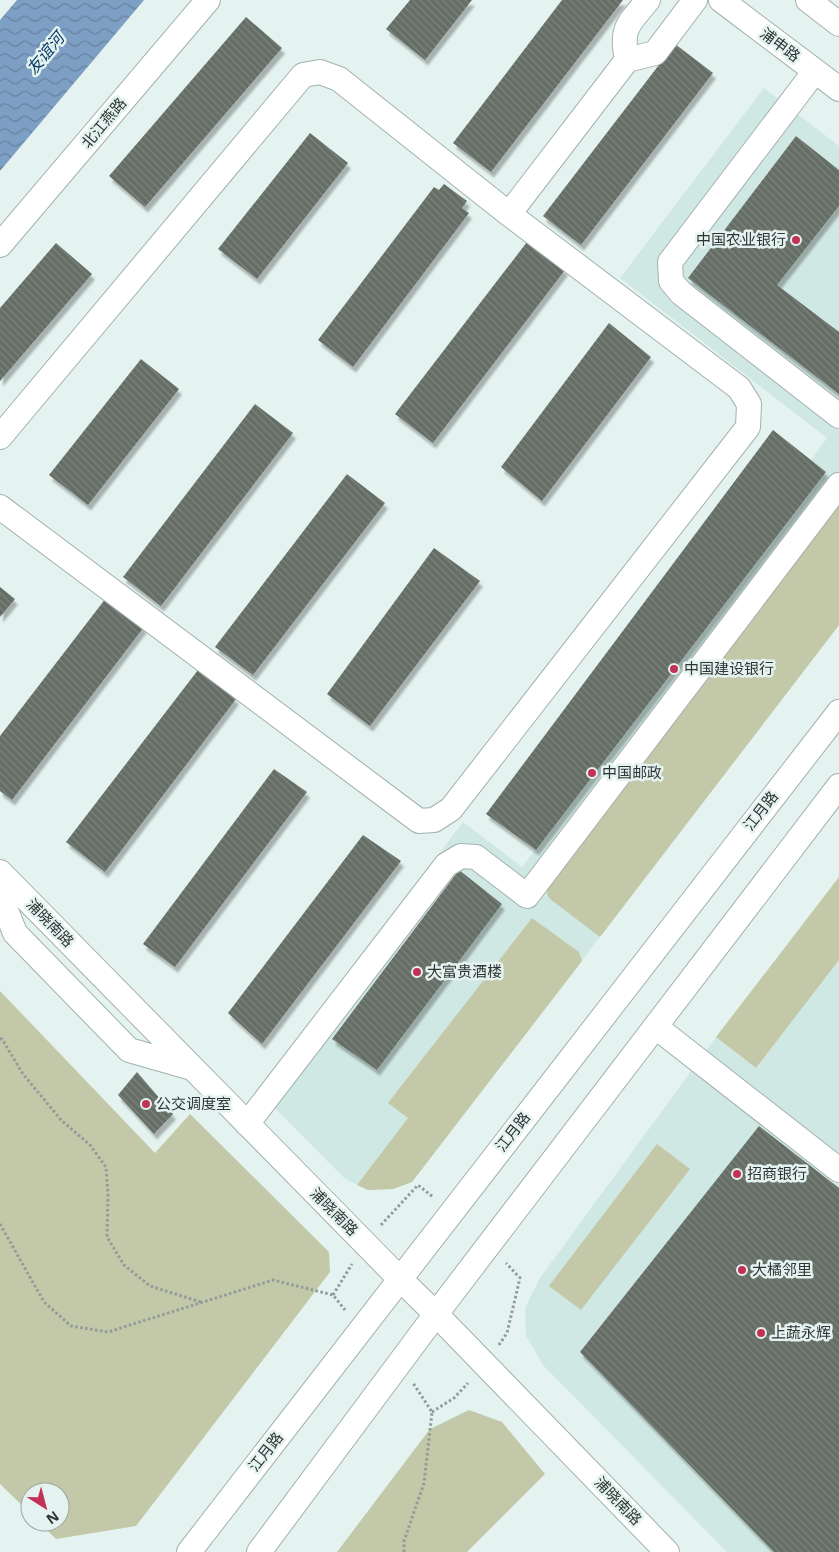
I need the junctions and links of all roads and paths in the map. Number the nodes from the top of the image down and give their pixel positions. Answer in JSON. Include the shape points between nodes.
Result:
{"nodes":[{"id":1,"x":208,"y":0,"type":"edge"},
{"id":2,"x":648,"y":0,"type":"edge"},
{"id":3,"x":695,"y":0,"type":"edge"},
{"id":4,"x":721,"y":0,"type":"edge"},
{"id":5,"x":808,"y":0,"type":"edge"},
{"id":6,"x":839,"y":24,"type":"edge"},
{"id":7,"x":626,"y":60,"type":"junction"},
{"id":8,"x":815,"y":72,"type":"junction"},
{"id":9,"x":839,"y":89,"type":"edge"},
{"id":10,"x":509,"y":214,"type":"junction"},
{"id":11,"x":0,"y":245,"type":"edge"},
{"id":12,"x":839,"y":416,"type":"edge"},
{"id":13,"x":0,"y":437,"type":"edge"},
{"id":14,"x":839,"y":485,"type":"edge"},
{"id":15,"x":0,"y":507,"type":"edge"},
{"id":16,"x":839,"y":712,"type":"edge"},
{"id":17,"x":839,"y":786,"type":"edge"},
{"id":18,"x":0,"y":872,"type":"edge"},
{"id":19,"x":0,"y":895,"type":"edge"},
{"id":20,"x":656,"y":1027,"type":"junction"},
{"id":21,"x":0,"y":1038,"type":"edge"},
{"id":22,"x":192,"y":1068,"type":"junction"},
{"id":23,"x":247,"y":1124,"type":"junction"},
{"id":24,"x":839,"y":1170,"type":"edge"},
{"id":25,"x":0,"y":1224,"type":"edge"},
{"id":26,"x":400,"y":1279,"type":"junction"},
{"id":27,"x":202,"y":1302,"type":"junction"},
{"id":28,"x":436,"y":1314,"type":"junction"},
{"id":29,"x":360,"y":1330,"type":"junction"},
{"id":30,"x":400,"y":1362,"type":"junction"},
{"id":31,"x":663,"y":1551,"type":"edge"},
{"id":32,"x":189,"y":1552,"type":"edge"},
{"id":33,"x":259,"y":1552,"type":"edge"},
{"id":34,"x":404,"y":1552,"type":"edge"}],
"edges":[{"from":1,"to":11,"type":"street","name":"北江燕路"},
{"from":2,"to":7,"type":"street","via":[[626,29],[623,42]]},
{"from":3,"to":7,"type":"street","via":[[655,54]]},
{"from":4,"to":8,"type":"street","name":"浦申路"},
{"from":5,"to":6,"type":"street"},
{"from":7,"to":10,"type":"street"},
{"from":8,"to":9,"type":"street","name":"浦申路"},
{"from":8,"to":12,"type":"street","via":[[670,262],[671,281],[681,293]]},
{"from":10,"to":13,"type":"street","via":[[339,80],[320,72],[303,75]]},
{"from":10,"to":15,"type":"street","via":[[739,388],[749,404],[748,428],[451,809],[434,820],[419,821]]},
{"from":14,"to":23,"type":"street","via":[[527,896],[476,857],[461,856],[446,865]]},
{"from":16,"to":26,"type":"street","name":"江月路"},
{"from":17,"to":20,"type":"street"},
{"from":18,"to":22,"type":"street","name":"浦晓南路"},
{"from":19,"to":22,"type":"street","via":[[15,933],[129,1050]]},
{"from":20,"to":24,"type":"street"},
{"from":20,"to":28,"type":"street"},
{"from":21,"to":27,"type":"path","via":[[55,1113],[90,1146],[106,1167],[107,1237],[124,1265],[150,1286]]},
{"from":22,"to":23,"type":"street","name":"浦晓南路"},
{"from":23,"to":26,"type":"street","name":"浦晓南路"},
{"from":25,"to":27,"type":"path","via":[[44,1302],[71,1326],[108,1332]]},
{"from":26,"to":28,"type":"street","name":"浦晓南路"},
{"from":26,"to":29,"type":"street","name":"江月路"},
{"from":27,"to":29,"type":"path","via":[[273,1280],[333,1295]]},
{"from":28,"to":30,"type":"street"},
{"from":28,"to":31,"type":"street","name":"浦晓南路"},
{"from":29,"to":32,"type":"street","name":"江月路"},
{"from":30,"to":33,"type":"street"},
{"from":30,"to":34,"type":"path","via":[[432,1412],[424,1483],[404,1541]]}]}
